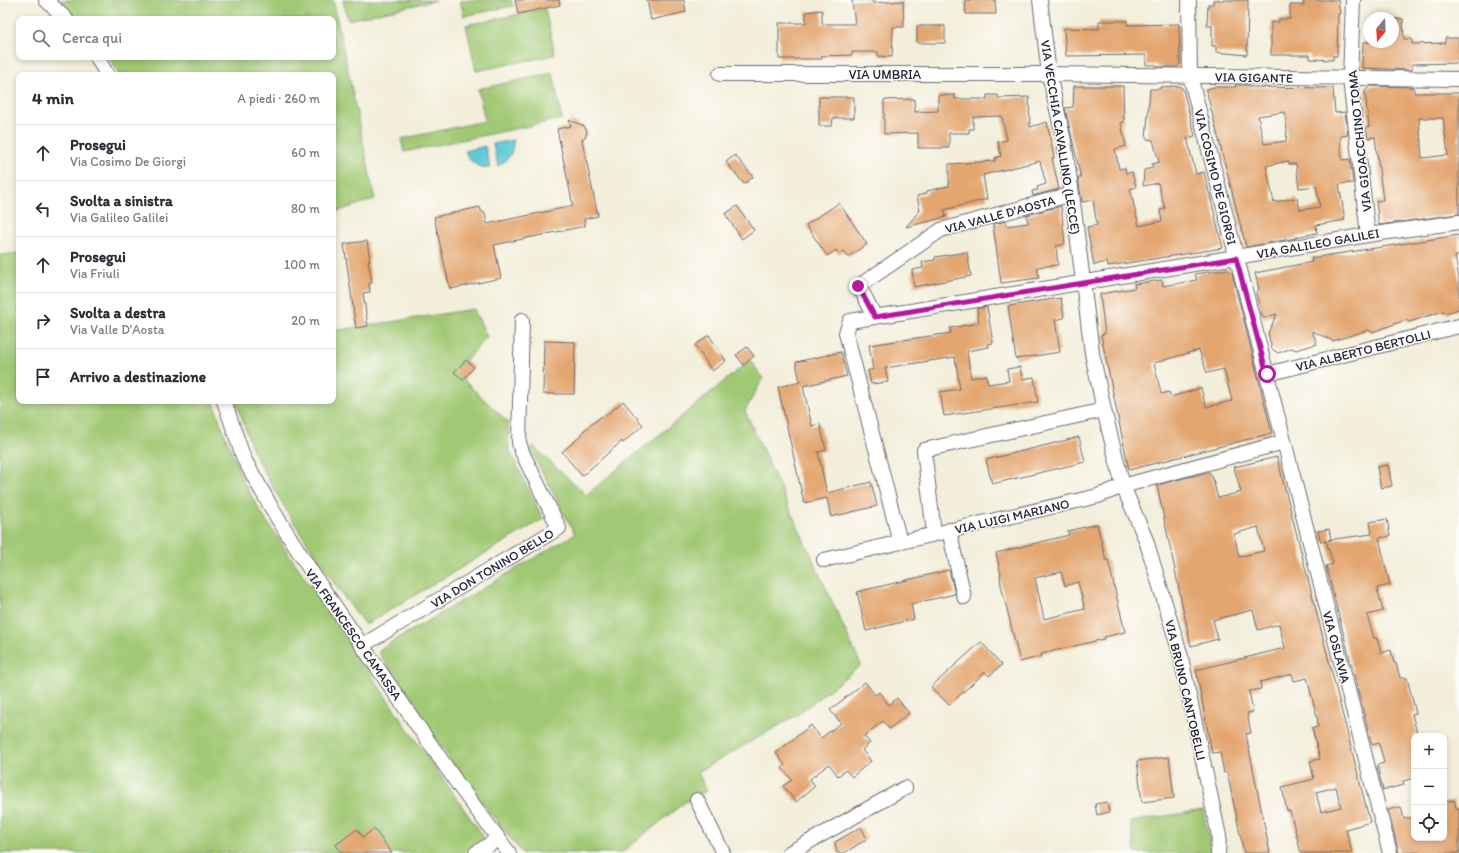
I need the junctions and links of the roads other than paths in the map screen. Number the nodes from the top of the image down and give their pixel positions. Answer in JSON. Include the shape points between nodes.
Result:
{"nodes":[{"id":1,"x":46,"y":0,"type":"edge"},
{"id":2,"x":1040,"y":0,"type":"edge"},
{"id":3,"x":1190,"y":0,"type":"edge"},
{"id":4,"x":1353,"y":0,"type":"edge"},
{"id":5,"x":63,"y":16,"type":"edge"},
{"id":6,"x":99,"y":60,"type":"edge"},
{"id":7,"x":105,"y":72,"type":"edge"},
{"id":8,"x":720,"y":74,"type":"dead end"},
{"id":9,"x":1049,"y":74,"type":"junction"},
{"id":10,"x":1190,"y":76,"type":"junction"},
{"id":11,"x":1350,"y":79,"type":"junction"},
{"id":12,"x":1459,"y":79,"type":"edge"},
{"id":13,"x":1072,"y":194,"type":"junction"},
{"id":14,"x":1459,"y":222,"type":"edge"},
{"id":15,"x":1368,"y":235,"type":"junction"},
{"id":16,"x":1236,"y":258,"type":"junction"},
{"id":17,"x":1083,"y":282,"type":"junction"},
{"id":18,"x":875,"y":317,"type":"junction"},
{"id":19,"x":522,"y":320,"type":"dead end"},
{"id":20,"x":1459,"y":326,"type":"edge"},
{"id":21,"x":1267,"y":374,"type":"junction"},
{"id":22,"x":225,"y":404,"type":"edge"},
{"id":23,"x":1104,"y":410,"type":"junction"},
{"id":24,"x":1284,"y":442,"type":"junction"},
{"id":25,"x":1123,"y":486,"type":"junction"},
{"id":26,"x":949,"y":530,"type":"junction"},
{"id":27,"x":934,"y":533,"type":"junction"},
{"id":28,"x":900,"y":542,"type":"junction"},
{"id":29,"x":824,"y":560,"type":"dead end"},
{"id":30,"x":964,"y":597,"type":"dead end"},
{"id":31,"x":363,"y":645,"type":"junction"},
{"id":32,"x":905,"y":788,"type":"dead end"},
{"id":33,"x":697,"y":800,"type":"dead end"},
{"id":34,"x":498,"y":839,"type":"junction"},
{"id":35,"x":476,"y":853,"type":"edge"},
{"id":36,"x":509,"y":853,"type":"edge"},
{"id":37,"x":723,"y":853,"type":"edge"},
{"id":38,"x":790,"y":853,"type":"edge"},
{"id":39,"x":1218,"y":853,"type":"edge"},
{"id":40,"x":1390,"y":853,"type":"edge"}],
"edges":[{"from":1,"to":5,"type":"street"},
{"from":2,"to":9,"type":"street","name":"VIA VECCHIA CAVALLINO (LECCE)"},
{"from":3,"to":10,"type":"street","name":"VIA COSIMO DE GIORGI"},
{"from":4,"to":11,"type":"street","name":"VIA GIOACCHINO TOMA"},
{"from":6,"to":7,"type":"street"},
{"from":8,"to":9,"type":"street","name":"VIA UMBRIA"},
{"from":9,"to":10,"type":"street","name":"VIA GIGANTE"},
{"from":9,"to":13,"type":"street","name":"VIA VECCHIA CAVALLINO (LECCE)","via":[[1064,141]]},
{"from":10,"to":11,"type":"street","name":"VIA GIGANTE"},
{"from":10,"to":16,"type":"street","name":"VIA COSIMO DE GIORGI"},
{"from":11,"to":12,"type":"street","name":"VIA GIGANTE"},
{"from":11,"to":15,"type":"street","name":"VIA GIOACCHINO TOMA"},
{"from":13,"to":17,"type":"street","name":"VIA VECCHIA CAVALLINO (LECCE)"},
{"from":13,"to":18,"type":"street","name":"VIA VALLE D'AOSTA","via":[[941,230],[858,286]]},
{"from":14,"to":15,"type":"street","name":"VIA GALILEO GALILEI"},
{"from":15,"to":16,"type":"street","name":"VIA GALILEO GALILEI"},
{"from":16,"to":17,"type":"street","name":"VIA GALILEO GALILEI"},
{"from":16,"to":21,"type":"street","name":"VIA COSIMO DE GIORGI"},
{"from":17,"to":18,"type":"street","name":"VIA GALILEO GALILEI"},
{"from":17,"to":23,"type":"street","name":"VIA VECCHIA CAVALLINO (LECCE)","via":[[1092,353]]},
{"from":18,"to":28,"type":"street","name":"VIA GALILEO GALILEI","via":[[850,321],[846,333]]},
{"from":19,"to":31,"type":"street","name":"VIA DON TONINO BELLO","via":[[519,443],[558,528]]},
{"from":20,"to":21,"type":"street","name":"VIA ALBERTO BERTOLLI"},
{"from":21,"to":24,"type":"street","name":"VIA COSIMO DE GIORGI"},
{"from":22,"to":31,"type":"street","name":"VIA FRANCESCO CAMASSA","via":[[244,459],[275,514],[316,579]]},
{"from":23,"to":25,"type":"street","name":"VIA VECCHIA CAVALLINO (LECCE)"},
{"from":23,"to":27,"type":"street","via":[[924,450]]},
{"from":24,"to":25,"type":"street","name":"VIA LUIGI MARIANO"},
{"from":24,"to":40,"type":"street","name":"VIA OSLAVIA"},
{"from":25,"to":26,"type":"street","name":"VIA LUIGI MARIANO","via":[[1098,496]]},
{"from":25,"to":39,"type":"street","name":"VIA BRUNO CANTOBELLI","via":[[1146,540],[1180,653],[1219,836]]},
{"from":26,"to":27,"type":"street","name":"VIA LUIGI MARIANO"},
{"from":26,"to":30,"type":"street"},
{"from":27,"to":28,"type":"street","name":"VIA LUIGI MARIANO"},
{"from":28,"to":29,"type":"street","name":"VIA LUIGI MARIANO"},
{"from":31,"to":34,"type":"street","name":"VIA FRANCESCO CAMASSA"},
{"from":32,"to":38,"type":"street"},
{"from":33,"to":37,"type":"street"},
{"from":34,"to":35,"type":"street"},
{"from":34,"to":36,"type":"street","name":"VIA FRANCESCO CAMASSA"}]}
